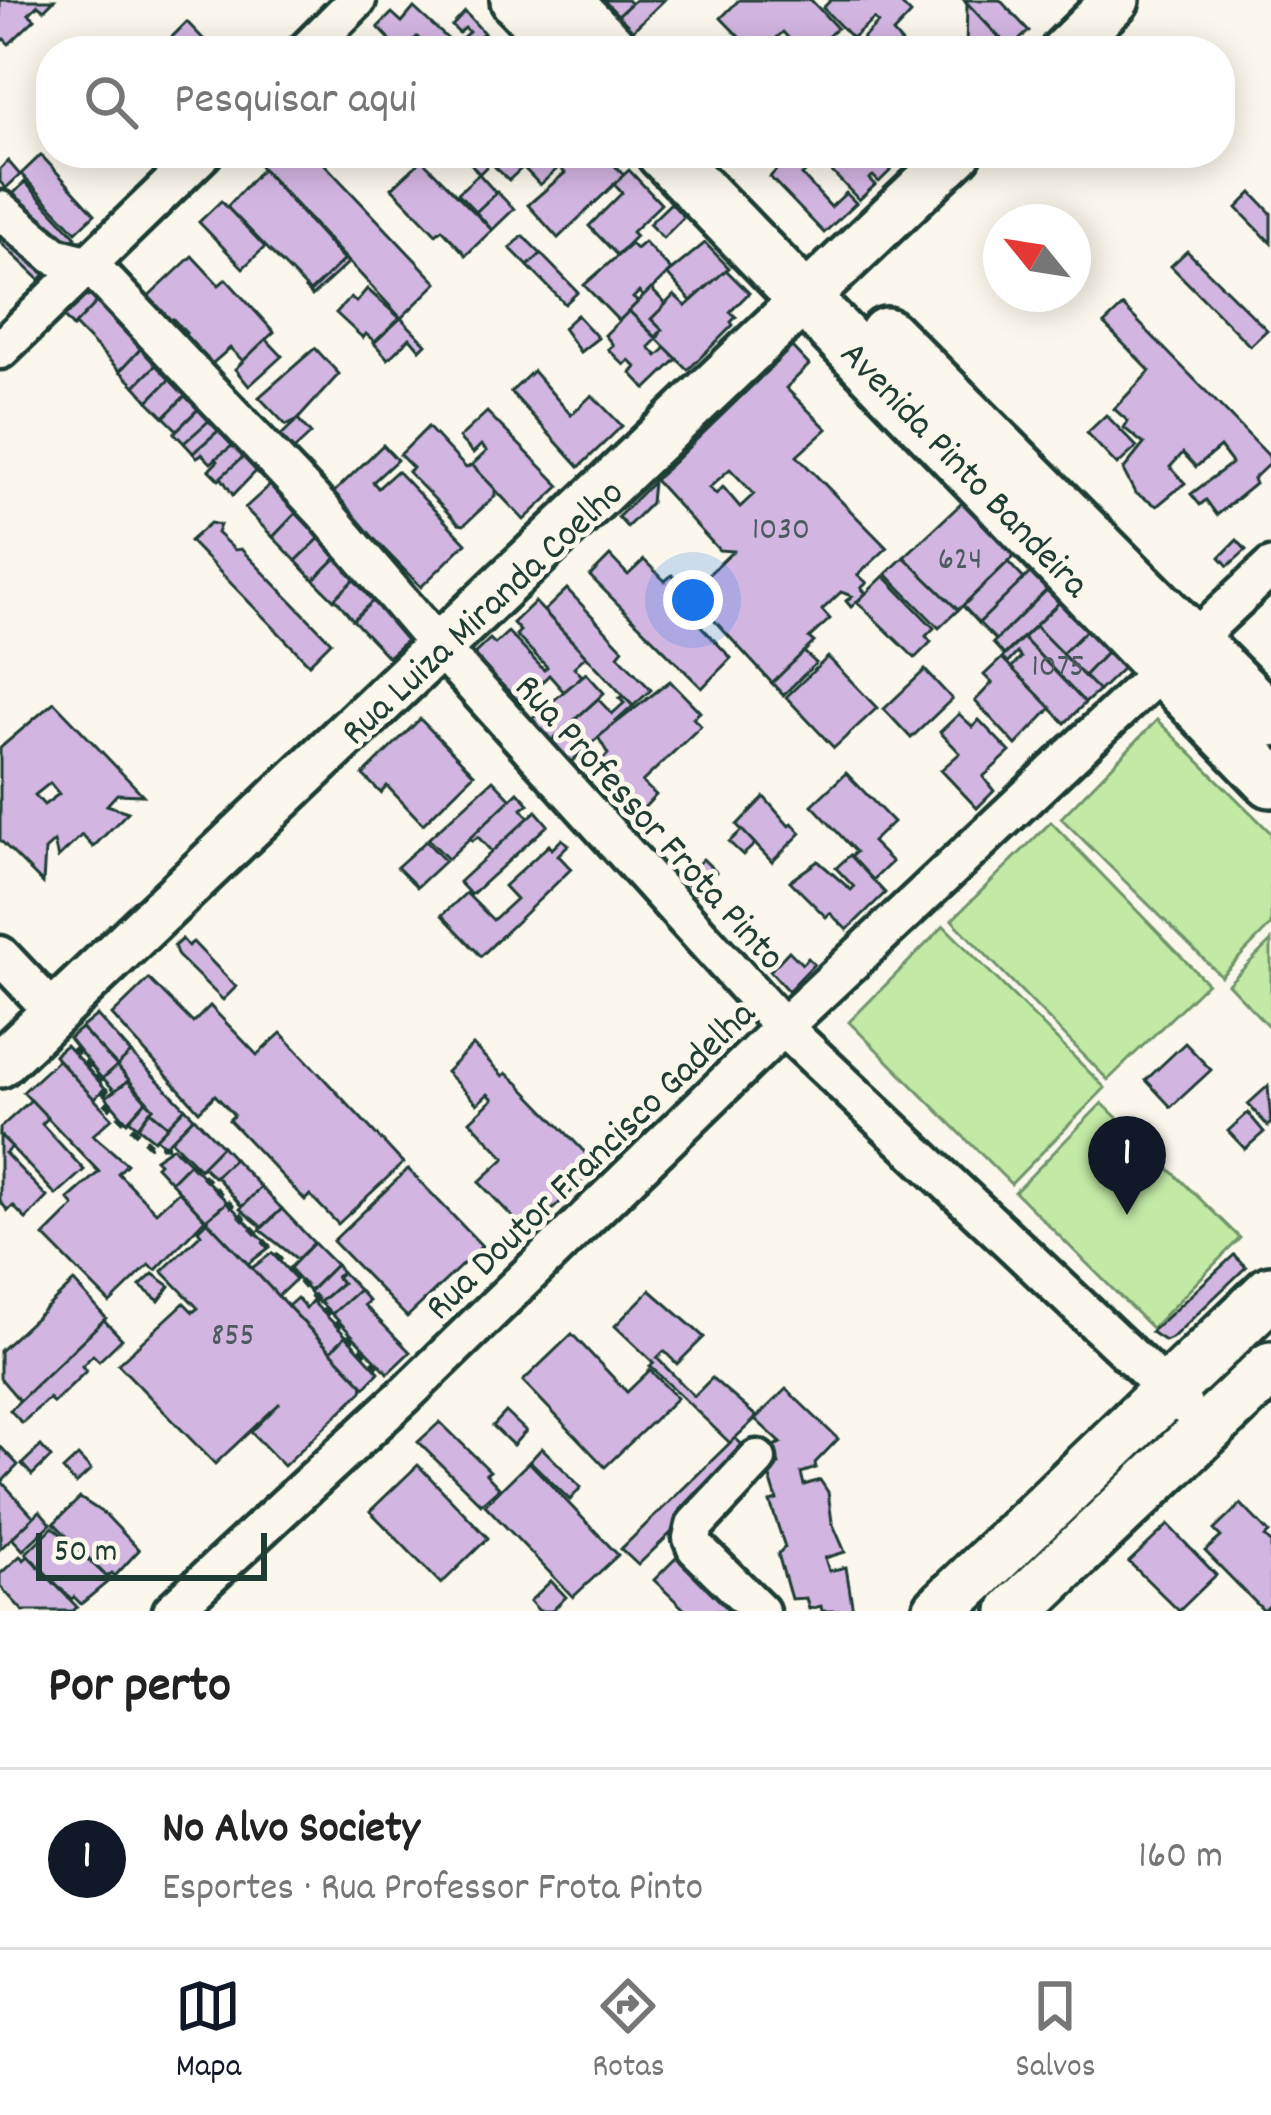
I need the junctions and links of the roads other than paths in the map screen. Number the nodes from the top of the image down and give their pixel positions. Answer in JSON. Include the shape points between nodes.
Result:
{"nodes":[{"id":1,"x":357,"y":0,"type":"edge"},
{"id":2,"x":517,"y":0,"type":"edge"},
{"id":3,"x":564,"y":0,"type":"edge"},
{"id":4,"x":1116,"y":0,"type":"edge"},
{"id":5,"x":321,"y":36,"type":"edge"},
{"id":6,"x":552,"y":36,"type":"edge"},
{"id":7,"x":599,"y":36,"type":"edge"},
{"id":8,"x":1079,"y":36,"type":"edge"},
{"id":9,"x":188,"y":168,"type":"edge"},
{"id":10,"x":680,"y":168,"type":"edge"},
{"id":11,"x":723,"y":168,"type":"edge"},
{"id":12,"x":943,"y":168,"type":"edge"},
{"id":13,"x":0,"y":210,"type":"edge"},
{"id":14,"x":90,"y":265,"type":"junction"},
{"id":15,"x":818,"y":290,"type":"junction"},
{"id":16,"x":0,"y":350,"type":"edge"},
{"id":17,"x":1271,"y":567,"type":"edge"},
{"id":18,"x":440,"y":648,"type":"junction"},
{"id":19,"x":1179,"y":656,"type":"junction"},
{"id":20,"x":1271,"y":720,"type":"edge"},
{"id":21,"x":1271,"y":781,"type":"edge"},
{"id":22,"x":0,"y":955,"type":"edge"},
{"id":23,"x":55,"y":1013,"type":"junction"},
{"id":24,"x":783,"y":1028,"type":"junction"},
{"id":25,"x":0,"y":1064,"type":"edge"},
{"id":26,"x":1271,"y":1292,"type":"edge"},
{"id":27,"x":1271,"y":1368,"type":"edge"},
{"id":28,"x":1169,"y":1391,"type":"junction"},
{"id":29,"x":1207,"y":1428,"type":"junction"},
{"id":30,"x":758,"y":1459,"type":"dead end"},
{"id":31,"x":172,"y":1611,"type":"edge"},
{"id":32,"x":760,"y":1611,"type":"edge"},
{"id":33,"x":939,"y":1611,"type":"edge"},
{"id":34,"x":1016,"y":1611,"type":"edge"}],
"edges":[{"from":1,"to":5,"type":"street"},
{"from":2,"to":6,"type":"main road"},
{"from":3,"to":7,"type":"main road"},
{"from":4,"to":8,"type":"street"},
{"from":9,"to":14,"type":"street"},
{"from":10,"to":15,"type":"main road","name":"Avenida Pinto Bandeira"},
{"from":11,"to":15,"type":"main road","name":"Avenida Pinto Bandeira"},
{"from":12,"to":15,"type":"street","name":"Rua Luiza Miranda Coelho"},
{"from":13,"to":14,"type":"street","name":"Rua Professor Frota Pinto","via":[[55,256]]},
{"from":14,"to":16,"type":"street"},
{"from":14,"to":18,"type":"street","name":"Rua Professor Frota Pinto","via":[[323,511]]},
{"from":15,"to":18,"type":"street","name":"Rua Luiza Miranda Coelho"},
{"from":15,"to":19,"type":"main road","name":"Avenida Pinto Bandeira"},
{"from":17,"to":19,"type":"street","name":"Rua Doutor Francisco Gadelha"},
{"from":18,"to":23,"type":"street","name":"Rua Luiza Miranda Coelho"},
{"from":18,"to":24,"type":"street","name":"Rua Professor Frota Pinto"},
{"from":19,"to":20,"type":"main road","name":"Avenida Pinto Bandeira"},
{"from":19,"to":21,"type":"main road","name":"Avenida Pinto Bandeira"},
{"from":19,"to":24,"type":"street","name":"Rua Doutor Francisco Gadelha"},
{"from":22,"to":23,"type":"street"},
{"from":23,"to":25,"type":"street","name":"Rua Luiza Miranda Coelho"},
{"from":24,"to":28,"type":"street","name":"Rua Professor Frota Pinto"},
{"from":24,"to":31,"type":"street","name":"Rua Doutor Francisco Gadelha"},
{"from":26,"to":28,"type":"main road"},
{"from":27,"to":29,"type":"main road"},
{"from":28,"to":29,"type":"street","name":"Rua Professor Frota Pinto"},
{"from":28,"to":33,"type":"main road"},
{"from":29,"to":34,"type":"main road"},
{"from":30,"to":32,"type":"street","via":[[695,1525],[692,1538]]}]}
